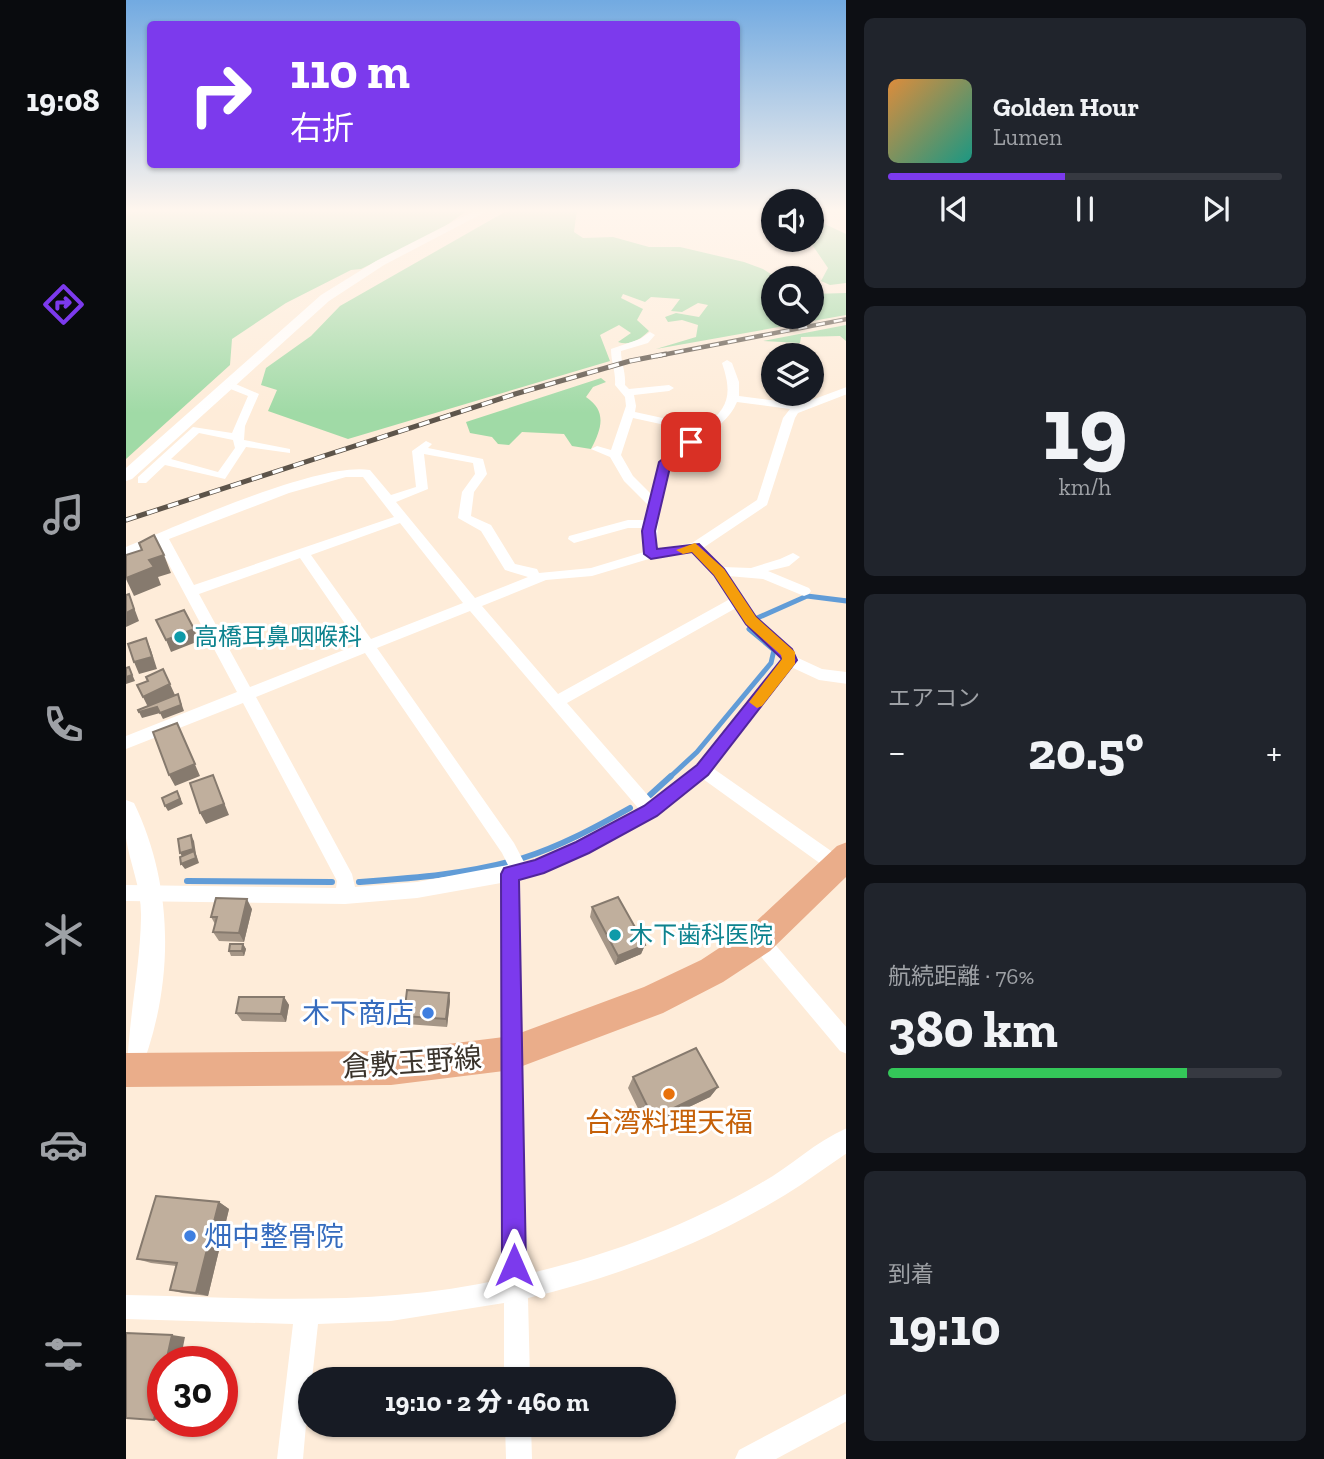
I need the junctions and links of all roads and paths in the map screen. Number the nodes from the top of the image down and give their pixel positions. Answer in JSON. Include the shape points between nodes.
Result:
{"nodes":[{"id":1,"x":358,"y":277,"type":"edge"},
{"id":2,"x":650,"y":335,"type":"dead end"},
{"id":3,"x":727,"y":363,"type":"dead end"},
{"id":4,"x":227,"y":384,"type":"junction"},
{"id":5,"x":669,"y":388,"type":"dead end"},
{"id":6,"x":846,"y":390,"type":"edge"},
{"id":7,"x":627,"y":393,"type":"junction"},
{"id":8,"x":761,"y":399,"type":"edge"},
{"id":9,"x":735,"y":400,"type":"junction"},
{"id":10,"x":798,"y":406,"type":"edge"},
{"id":11,"x":803,"y":408,"type":"junction"},
{"id":12,"x":629,"y":414,"type":"junction"},
{"id":13,"x":707,"y":431,"type":"junction"},
{"id":14,"x":237,"y":440,"type":"junction"},
{"id":15,"x":597,"y":449,"type":"dead end"},
{"id":16,"x":286,"y":451,"type":"dead end"},
{"id":17,"x":615,"y":455,"type":"junction"},
{"id":18,"x":163,"y":461,"type":"junction"},
{"id":19,"x":126,"y":476,"type":"edge"},
{"id":20,"x":142,"y":480,"type":"dead end"},
{"id":21,"x":389,"y":500,"type":"junction"},
{"id":22,"x":654,"y":504,"type":"junction"},
{"id":23,"x":403,"y":518,"type":"junction"},
{"id":24,"x":650,"y":524,"type":"junction"},
{"id":25,"x":162,"y":538,"type":"junction"},
{"id":26,"x":574,"y":539,"type":"dead end"},
{"id":27,"x":695,"y":547,"type":"junction"},
{"id":28,"x":126,"y":552,"type":"edge"},
{"id":29,"x":303,"y":554,"type":"junction"},
{"id":30,"x":651,"y":554,"type":"junction"},
{"id":31,"x":793,"y":557,"type":"dead end"},
{"id":32,"x":744,"y":570,"type":"junction"},
{"id":33,"x":719,"y":572,"type":"junction"},
{"id":34,"x":536,"y":579,"type":"junction"},
{"id":35,"x":804,"y":591,"type":"dead end"},
{"id":36,"x":190,"y":592,"type":"junction"},
{"id":37,"x":736,"y":602,"type":"junction"},
{"id":38,"x":471,"y":603,"type":"junction"},
{"id":39,"x":368,"y":646,"type":"junction"},
{"id":40,"x":789,"y":660,"type":"junction"},
{"id":41,"x":846,"y":678,"type":"edge"},
{"id":42,"x":247,"y":695,"type":"junction"},
{"id":43,"x":556,"y":702,"type":"junction"},
{"id":44,"x":126,"y":743,"type":"edge"},
{"id":45,"x":703,"y":770,"type":"junction"},
{"id":46,"x":126,"y":810,"type":"edge"},
{"id":47,"x":650,"y":811,"type":"junction"},
{"id":48,"x":842,"y":860,"type":"edge"},
{"id":49,"x":515,"y":873,"type":"junction"},
{"id":50,"x":126,"y":893,"type":"edge"},
{"id":51,"x":152,"y":893,"type":"junction"},
{"id":52,"x":345,"y":896,"type":"junction"},
{"id":53,"x":759,"y":940,"type":"junction"},
{"id":54,"x":846,"y":1044,"type":"edge"},
{"id":55,"x":512,"y":1054,"type":"junction"},
{"id":56,"x":126,"y":1071,"type":"edge"},
{"id":57,"x":846,"y":1139,"type":"edge"},
{"id":58,"x":514,"y":1290,"type":"junction"},
{"id":59,"x":126,"y":1307,"type":"edge"},
{"id":60,"x":307,"y":1312,"type":"junction"},
{"id":61,"x":517,"y":1367,"type":"edge"},
{"id":62,"x":846,"y":1406,"type":"edge"},
{"id":63,"x":518,"y":1437,"type":"edge"},
{"id":64,"x":290,"y":1459,"type":"edge"},
{"id":65,"x":519,"y":1459,"type":"edge"},
{"id":66,"x":747,"y":1459,"type":"edge"}],
"edges":[{"from":1,"to":4,"type":"street"},
{"from":2,"to":7,"type":"street","via":[[615,349],[620,385]]},
{"from":3,"to":9,"type":"street"},
{"from":4,"to":14,"type":"street","via":[[254,394],[239,422]]},
{"from":4,"to":19,"type":"street"},
{"from":5,"to":7,"type":"street"},
{"from":6,"to":11,"type":"street"},
{"from":7,"to":12,"type":"street"},
{"from":8,"to":9,"type":"street"},
{"from":9,"to":13,"type":"street"},
{"from":10,"to":11,"type":"street"},
{"from":11,"to":27,"type":"street","via":[[789,418],[763,502]]},
{"from":12,"to":13,"type":"street"},
{"from":12,"to":17,"type":"street"},
{"from":13,"to":22,"type":"street","via":[[665,462]]},
{"from":14,"to":16,"type":"street"},
{"from":14,"to":18,"type":"street","via":[[197,429]]},
{"from":14,"to":18,"type":"street","via":[[241,448],[221,477]]},
{"from":15,"to":17,"type":"street"},
{"from":17,"to":22,"type":"street","via":[[628,478]]},
{"from":18,"to":20,"type":"street"},
{"from":21,"to":23,"type":"street"},
{"from":21,"to":25,"type":"street","via":[[366,473],[351,472]]},
{"from":21,"to":34,"type":"street","via":[[422,489],[423,446],[479,461],[481,474],[468,492],[464,519],[486,527],[510,567],[531,572]]},
{"from":22,"to":24,"type":"street"},
{"from":23,"to":29,"type":"street"},
{"from":23,"to":38,"type":"street"},
{"from":24,"to":26,"type":"street","via":[[628,524]]},
{"from":24,"to":30,"type":"street"},
{"from":25,"to":28,"type":"street"},
{"from":25,"to":36,"type":"street"},
{"from":27,"to":30,"type":"street"},
{"from":27,"to":33,"type":"street"},
{"from":29,"to":36,"type":"street"},
{"from":29,"to":39,"type":"street"},
{"from":30,"to":34,"type":"street","via":[[583,573]]},
{"from":31,"to":32,"type":"street","via":[[772,567]]},
{"from":32,"to":33,"type":"street"},
{"from":32,"to":35,"type":"street","via":[[784,580]]},
{"from":33,"to":37,"type":"street"},
{"from":34,"to":38,"type":"street"},
{"from":36,"to":42,"type":"street"},
{"from":37,"to":40,"type":"street","via":[[787,652]]},
{"from":37,"to":43,"type":"street"},
{"from":38,"to":39,"type":"street"},
{"from":38,"to":43,"type":"street"},
{"from":39,"to":42,"type":"street"},
{"from":39,"to":49,"type":"street","via":[[508,848]]},
{"from":40,"to":41,"type":"street","via":[[819,674]]},
{"from":40,"to":45,"type":"street"},
{"from":42,"to":44,"type":"street"},
{"from":42,"to":52,"type":"street","via":[[346,880]]},
{"from":43,"to":47,"type":"street"},
{"from":45,"to":47,"type":"street"},
{"from":45,"to":48,"type":"street"},
{"from":46,"to":51,"type":"street","via":[[146,862]]},
{"from":47,"to":49,"type":"street","via":[[582,848]]},
{"from":48,"to":53,"type":"main road","name":"倉敷玉野線"},
{"from":49,"to":52,"type":"street","via":[[417,890]]},
{"from":49,"to":55,"type":"street"},
{"from":50,"to":51,"type":"street"},
{"from":51,"to":52,"type":"street"},
{"from":51,"to":56,"type":"street","via":[[152,951],[144,1005]]},
{"from":53,"to":54,"type":"street"},
{"from":53,"to":55,"type":"main road","name":"倉敷玉野線","via":[[712,971],[651,1001]]},
{"from":55,"to":56,"type":"main road","name":"倉敷玉野線","via":[[391,1069]]},
{"from":55,"to":58,"type":"street"},
{"from":57,"to":58,"type":"street","via":[[776,1188],[699,1226],[615,1261]]},
{"from":58,"to":60,"type":"street","via":[[391,1308]]},
{"from":58,"to":61,"type":"street"},
{"from":59,"to":60,"type":"street"},
{"from":60,"to":64,"type":"street"},
{"from":62,"to":66,"type":"street"},
{"from":63,"to":65,"type":"street"}]}
